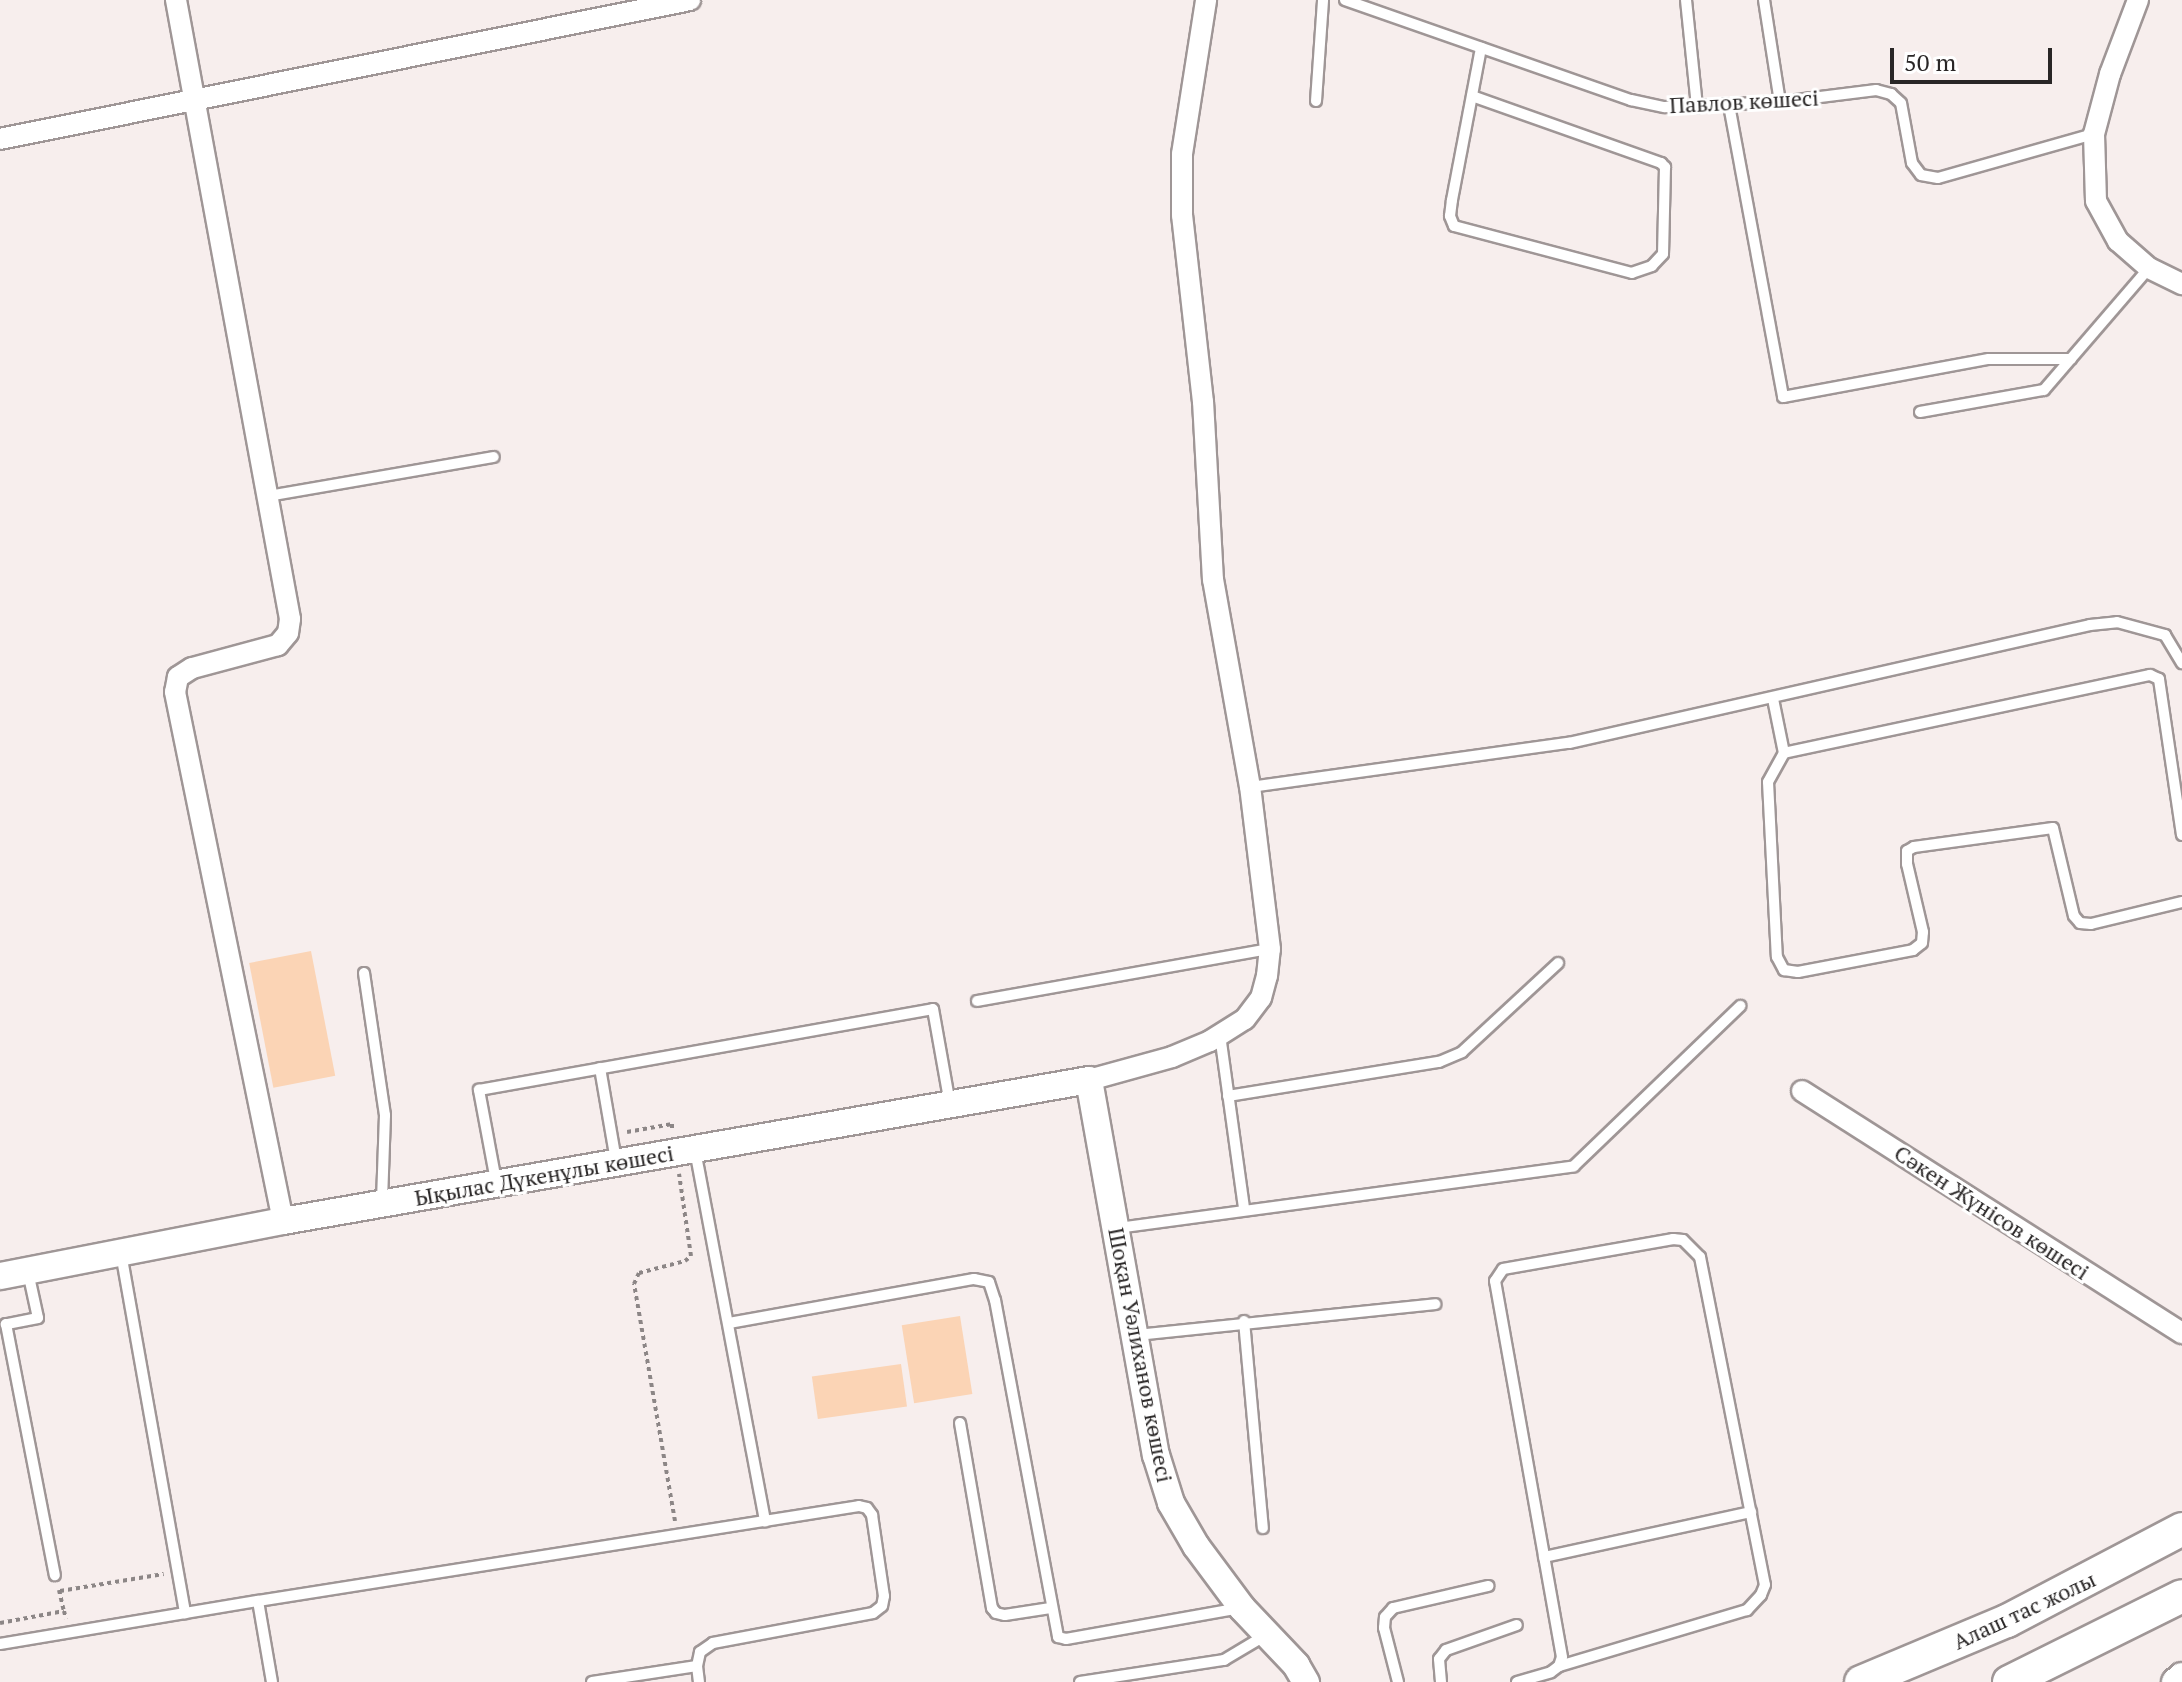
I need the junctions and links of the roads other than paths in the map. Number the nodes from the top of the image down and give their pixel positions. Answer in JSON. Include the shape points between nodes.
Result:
{"nodes":[{"id":1,"x":176,"y":0,"type":"edge"},
{"id":2,"x":690,"y":0,"type":"edge"},
{"id":3,"x":1206,"y":0,"type":"edge"},
{"id":4,"x":1323,"y":0,"type":"edge"},
{"id":5,"x":1345,"y":0,"type":"edge"},
{"id":6,"x":1686,"y":0,"type":"edge"},
{"id":7,"x":1764,"y":0,"type":"edge"},
{"id":8,"x":2138,"y":0,"type":"edge"},
{"id":9,"x":1481,"y":48,"type":"junction"},
{"id":10,"x":1472,"y":96,"type":"junction"},
{"id":11,"x":1316,"y":101,"type":"dead end"},
{"id":12,"x":195,"y":102,"type":"junction"},
{"id":13,"x":1780,"y":102,"type":"junction"},
{"id":14,"x":1729,"y":105,"type":"junction"},
{"id":15,"x":1697,"y":107,"type":"junction"},
{"id":16,"x":2094,"y":134,"type":"junction"},
{"id":17,"x":0,"y":139,"type":"edge"},
{"id":18,"x":2149,"y":268,"type":"junction"},
{"id":19,"x":2182,"y":284,"type":"edge"},
{"id":20,"x":2071,"y":359,"type":"junction"},
{"id":21,"x":1920,"y":412,"type":"dead end"},
{"id":22,"x":494,"y":457,"type":"dead end"},
{"id":23,"x":268,"y":496,"type":"junction"},
{"id":24,"x":2182,"y":663,"type":"edge"},
{"id":25,"x":1773,"y":699,"type":"junction"},
{"id":26,"x":1784,"y":753,"type":"junction"},
{"id":27,"x":1250,"y":787,"type":"junction"},
{"id":28,"x":2182,"y":835,"type":"edge"},
{"id":29,"x":2182,"y":902,"type":"edge"},
{"id":30,"x":1270,"y":949,"type":"junction"},
{"id":31,"x":1558,"y":963,"type":"dead end"},
{"id":32,"x":364,"y":973,"type":"dead end"},
{"id":33,"x":977,"y":1001,"type":"dead end"},
{"id":34,"x":1740,"y":1006,"type":"dead end"},
{"id":35,"x":1220,"y":1035,"type":"junction"},
{"id":36,"x":600,"y":1068,"type":"junction"},
{"id":37,"x":1089,"y":1080,"type":"junction"},
{"id":38,"x":1802,"y":1091,"type":"dead end"},
{"id":39,"x":1228,"y":1096,"type":"junction"},
{"id":40,"x":950,"y":1104,"type":"junction"},
{"id":41,"x":685,"y":1150,"type":"junction"},
{"id":42,"x":616,"y":1162,"type":"junction"},
{"id":43,"x":496,"y":1183,"type":"junction"},
{"id":44,"x":382,"y":1204,"type":"junction"},
{"id":45,"x":1244,"y":1209,"type":"junction"},
{"id":46,"x":283,"y":1221,"type":"junction"},
{"id":47,"x":1116,"y":1228,"type":"junction"},
{"id":48,"x":121,"y":1253,"type":"junction"},
{"id":49,"x":28,"y":1270,"type":"junction"},
{"id":50,"x":0,"y":1276,"type":"edge"},
{"id":51,"x":1435,"y":1304,"type":"dead end"},
{"id":52,"x":1244,"y":1321,"type":"junction"},
{"id":53,"x":729,"y":1323,"type":"junction"},
{"id":54,"x":2182,"y":1333,"type":"edge"},
{"id":55,"x":1135,"y":1335,"type":"junction"},
{"id":56,"x":960,"y":1423,"type":"dead end"},
{"id":57,"x":1751,"y":1512,"type":"junction"},
{"id":58,"x":765,"y":1521,"type":"junction"},
{"id":59,"x":1263,"y":1528,"type":"dead end"},
{"id":60,"x":2182,"y":1529,"type":"edge"},
{"id":61,"x":1544,"y":1557,"type":"junction"},
{"id":62,"x":55,"y":1575,"type":"road end"},
{"id":63,"x":1488,"y":1586,"type":"dead end"},
{"id":64,"x":2182,"y":1596,"type":"edge"},
{"id":65,"x":258,"y":1601,"type":"junction"},
{"id":66,"x":1050,"y":1608,"type":"junction"},
{"id":67,"x":1242,"y":1608,"type":"junction"},
{"id":68,"x":185,"y":1613,"type":"junction"},
{"id":69,"x":1517,"y":1625,"type":"dead end"},
{"id":70,"x":1267,"y":1634,"type":"junction"},
{"id":71,"x":0,"y":1644,"type":"edge"},
{"id":72,"x":697,"y":1666,"type":"junction"},
{"id":73,"x":1559,"y":1666,"type":"junction"},
{"id":74,"x":2182,"y":1676,"type":"edge"},
{"id":75,"x":272,"y":1682,"type":"edge"},
{"id":76,"x":592,"y":1682,"type":"edge"},
{"id":77,"x":699,"y":1682,"type":"edge"},
{"id":78,"x":1080,"y":1682,"type":"edge"},
{"id":79,"x":1306,"y":1682,"type":"edge"},
{"id":80,"x":1398,"y":1682,"type":"edge"},
{"id":81,"x":1441,"y":1682,"type":"edge"},
{"id":82,"x":1517,"y":1682,"type":"edge"},
{"id":83,"x":1861,"y":1682,"type":"edge"},
{"id":84,"x":2009,"y":1682,"type":"edge"},
{"id":85,"x":2175,"y":1682,"type":"edge"}],
"edges":[{"from":1,"to":12,"type":"street"},
{"from":2,"to":12,"type":"street"},
{"from":3,"to":27,"type":"street","via":[[1180,184],[1203,402],[1213,580]]},
{"from":4,"to":11,"type":"lane"},
{"from":5,"to":9,"type":"lane","name":"Павлов көшесі"},
{"from":6,"to":15,"type":"lane"},
{"from":7,"to":13,"type":"lane"},
{"from":8,"to":16,"type":"street"},
{"from":9,"to":10,"type":"lane"},
{"from":9,"to":15,"type":"lane","name":"Павлов көшесі","via":[[1631,100]]},
{"from":10,"to":10,"type":"lane","via":[[1452,200],[1454,226],[1632,273],[1652,266],[1663,254],[1661,163]]},
{"from":12,"to":17,"type":"street"},
{"from":12,"to":23,"type":"street"},
{"from":13,"to":14,"type":"lane","name":"Павлов көшесі"},
{"from":13,"to":16,"type":"lane","name":"Павлов көшесі","via":[[1876,90],[1891,94],[1901,103],[1912,163],[1921,175],[1938,178]]},
{"from":14,"to":15,"type":"lane","name":"Павлов көшесі"},
{"from":14,"to":20,"type":"lane","via":[[1783,397],[1989,359]]},
{"from":16,"to":18,"type":"street","via":[[2096,201],[2118,241]]},
{"from":18,"to":19,"type":"street"},
{"from":18,"to":20,"type":"lane"},
{"from":20,"to":21,"type":"lane","via":[[2044,390]]},
{"from":22,"to":23,"type":"lane"},
{"from":23,"to":46,"type":"street","via":[[290,619],[288,633],[278,645],[192,668],[178,677],[175,692]]},
{"from":24,"to":25,"type":"lane","via":[[2165,635],[2117,622]]},
{"from":25,"to":26,"type":"lane"},
{"from":25,"to":27,"type":"lane","via":[[1569,743]]},
{"from":26,"to":28,"type":"lane","via":[[2150,675],[2159,679]]},
{"from":26,"to":29,"type":"lane","via":[[1768,782],[1777,957],[1784,970],[1913,950],[1922,943],[1907,864],[1907,851],[1914,847],[2053,828],[2080,923]]},
{"from":27,"to":30,"type":"street"},
{"from":30,"to":33,"type":"lane"},
{"from":30,"to":35,"type":"street","via":[[1261,998],[1245,1019]]},
{"from":31,"to":39,"type":"lane","via":[[1462,1052],[1439,1062]]},
{"from":32,"to":44,"type":"lane","via":[[385,1115]]},
{"from":34,"to":45,"type":"lane","via":[[1574,1166]]},
{"from":35,"to":37,"type":"street","via":[[1172,1057]]},
{"from":35,"to":39,"type":"lane"},
{"from":36,"to":40,"type":"lane","via":[[933,1009]]},
{"from":36,"to":42,"type":"lane"},
{"from":36,"to":43,"type":"lane","via":[[479,1090]]},
{"from":37,"to":40,"type":"street","name":"Ықылас Дүкенұлы көшесі"},
{"from":37,"to":47,"type":"street","name":"Шоқан Уәлиханов көшесі"},
{"from":38,"to":54,"type":"street","name":"Сәкен Жүнісов көшесі"},
{"from":39,"to":45,"type":"lane"},
{"from":40,"to":41,"type":"street","name":"Ықылас Дүкенұлы көшесі"},
{"from":41,"to":42,"type":"street","name":"Ықылас Дүкенұлы көшесі"},
{"from":41,"to":53,"type":"lane"},
{"from":42,"to":43,"type":"street","name":"Ықылас Дүкенұлы көшесі"},
{"from":43,"to":44,"type":"street","name":"Ықылас Дүкенұлы көшесі"},
{"from":44,"to":46,"type":"street","name":"Ықылас Дүкенұлы көшесі"},
{"from":45,"to":47,"type":"lane"},
{"from":46,"to":48,"type":"street","name":"Ықылас Дүкенұлы көшесі"},
{"from":47,"to":55,"type":"street","name":"Шоқан Уәлиханов көшесі"},
{"from":48,"to":49,"type":"street","name":"Ықылас Дүкенұлы көшесі"},
{"from":48,"to":68,"type":"lane"},
{"from":49,"to":50,"type":"street","name":"Ықылас Дүкенұлы көшесі"},
{"from":49,"to":62,"type":"lane","via":[[38,1318],[6,1324]]},
{"from":51,"to":52,"type":"lane"},
{"from":52,"to":55,"type":"lane"},
{"from":52,"to":59,"type":"lane"},
{"from":53,"to":58,"type":"lane"},
{"from":53,"to":66,"type":"lane","via":[[974,1279],[989,1282]]},
{"from":55,"to":67,"type":"street","name":"Шоқан Уәлиханов көшесі","via":[[1156,1455],[1171,1503]]},
{"from":56,"to":66,"type":"lane","via":[[992,1608],[1005,1615]]},
{"from":57,"to":61,"type":"lane"},
{"from":57,"to":61,"type":"lane","via":[[1700,1257],[1693,1248],[1673,1239],[1503,1269],[1495,1281]]},
{"from":57,"to":73,"type":"lane","via":[[1765,1585],[1747,1610]]},
{"from":58,"to":65,"type":"lane"},
{"from":58,"to":72,"type":"lane","via":[[867,1508],[882,1606],[873,1613],[713,1643],[700,1652]]},
{"from":60,"to":83,"type":"main road","name":"Алаш тас жолы","via":[[2007,1621]]},
{"from":61,"to":73,"type":"lane","via":[[1562,1657]]},
{"from":63,"to":80,"type":"lane","via":[[1393,1608],[1384,1628]]},
{"from":64,"to":84,"type":"main road"},
{"from":65,"to":68,"type":"lane"},
{"from":65,"to":75,"type":"lane"},
{"from":66,"to":67,"type":"lane","via":[[1054,1630],[1066,1639]]},
{"from":67,"to":70,"type":"street","name":"Шоқан Уәлиханов көшесі"},
{"from":68,"to":71,"type":"lane"},
{"from":69,"to":81,"type":"lane","via":[[1446,1650],[1439,1659]]},
{"from":70,"to":78,"type":"lane","via":[[1224,1660]]},
{"from":70,"to":79,"type":"street","name":"Шоқан Уәлиханов көшесі"},
{"from":72,"to":76,"type":"lane"},
{"from":72,"to":77,"type":"lane"},
{"from":73,"to":82,"type":"lane"},
{"from":74,"to":85,"type":"street"}]}
